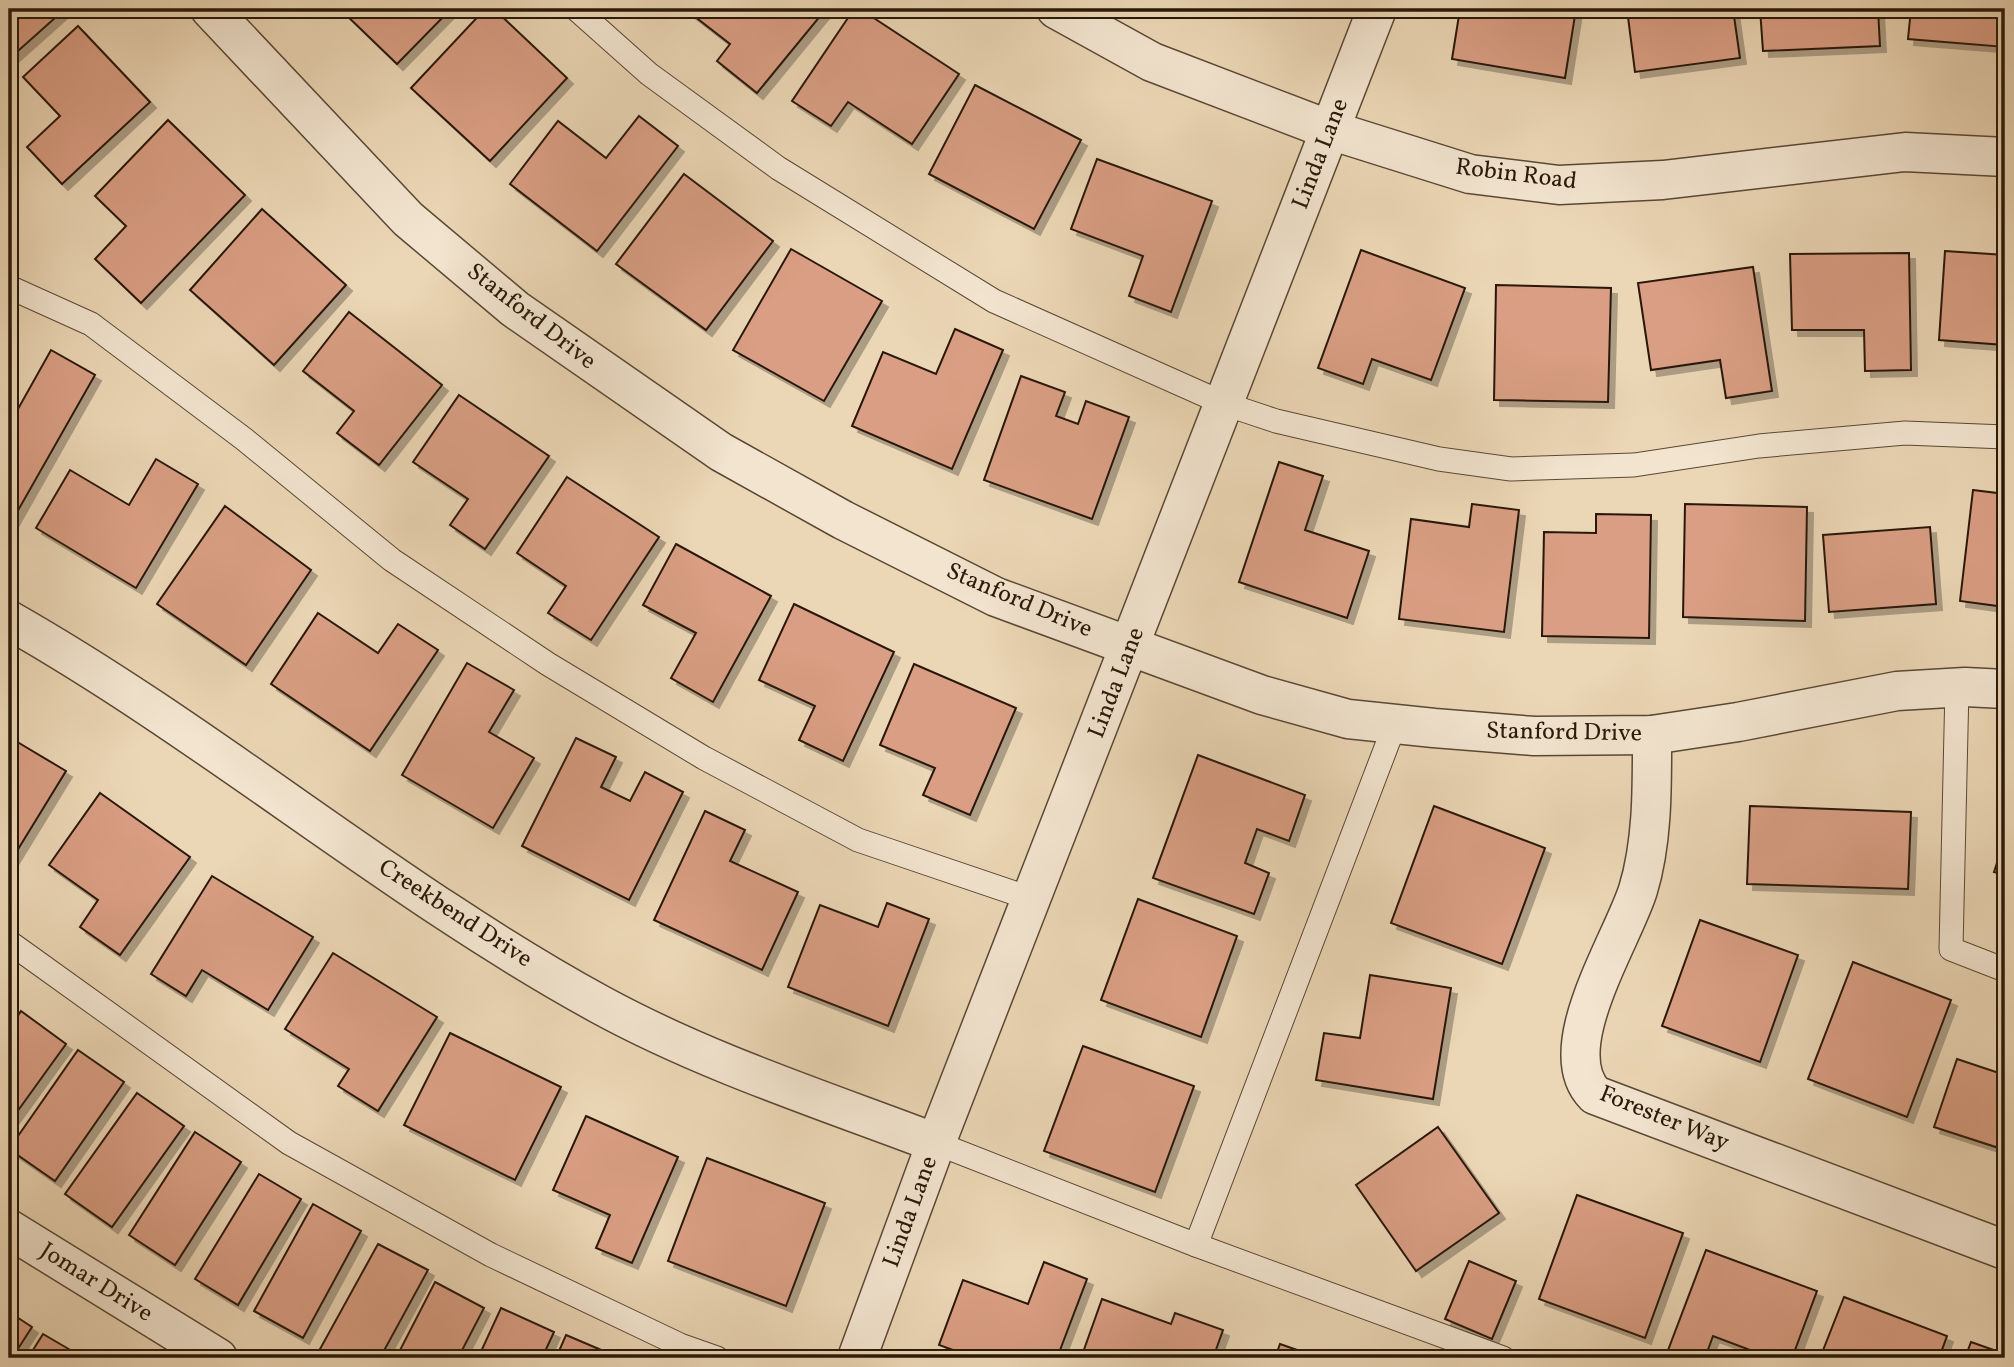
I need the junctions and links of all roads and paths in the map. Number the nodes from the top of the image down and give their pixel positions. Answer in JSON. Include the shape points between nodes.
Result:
{"nodes":[{"id":1,"x":210,"y":9,"type":"edge"},
{"id":2,"x":576,"y":9,"type":"edge"},
{"id":3,"x":1056,"y":9,"type":"edge"},
{"id":4,"x":1377,"y":9,"type":"edge"},
{"id":5,"x":1330,"y":130,"type":"junction"},
{"id":6,"x":2005,"y":157,"type":"edge"},
{"id":7,"x":9,"y":287,"type":"edge"},
{"id":8,"x":1225,"y":404,"type":"junction"},
{"id":9,"x":2005,"y":437,"type":"edge"},
{"id":10,"x":9,"y":621,"type":"edge"},
{"id":11,"x":1131,"y":646,"type":"junction"},
{"id":12,"x":1957,"y":687,"type":"junction"},
{"id":13,"x":2005,"y":689,"type":"edge"},
{"id":14,"x":1395,"y":724,"type":"junction"},
{"id":15,"x":1653,"y":735,"type":"junction"},
{"id":16,"x":1032,"y":899,"type":"junction"},
{"id":17,"x":9,"y":943,"type":"edge"},
{"id":18,"x":2005,"y":970,"type":"edge"},
{"id":19,"x":936,"y":1143,"type":"junction"},
{"id":20,"x":9,"y":1229,"type":"edge"},
{"id":21,"x":1196,"y":1245,"type":"junction"},
{"id":22,"x":2005,"y":1250,"type":"edge"},
{"id":23,"x":218,"y":1358,"type":"edge"},
{"id":24,"x":717,"y":1358,"type":"edge"},
{"id":25,"x":857,"y":1358,"type":"edge"},
{"id":26,"x":1503,"y":1358,"type":"edge"}],
"edges":[{"from":1,"to":11,"type":"street","name":"Stanford Drive","via":[[408,219],[515,309],[604,373],[721,452],[844,520],[996,597]]},
{"from":2,"to":8,"type":"lane","via":[[649,74],[778,168],[994,301]]},
{"from":3,"to":5,"type":"street","name":"Robin Road","via":[[1153,62]]},
{"from":4,"to":5,"type":"street","name":"Linda Lane"},
{"from":5,"to":6,"type":"street","name":"Robin Road","via":[[1470,174],[1559,186],[1663,180],[1905,152]]},
{"from":5,"to":8,"type":"street","name":"Linda Lane"},
{"from":7,"to":16,"type":"lane","via":[[91,324],[244,439],[392,560],[548,664],[692,751],[858,839]]},
{"from":8,"to":9,"type":"lane","via":[[1276,421],[1438,459],[1511,469],[1634,465],[1759,446],[1905,433]]},
{"from":8,"to":11,"type":"street","name":"Linda Lane"},
{"from":10,"to":19,"type":"street","name":"Creekbend Drive","via":[[106,678],[498,944],[600,1004],[727,1064]]},
{"from":11,"to":14,"type":"street","name":"Stanford Drive","via":[[1262,695],[1348,719]]},
{"from":11,"to":16,"type":"street","name":"Linda Lane"},
{"from":12,"to":13,"type":"street","name":"Stanford Drive"},
{"from":12,"to":15,"type":"street","name":"Stanford Drive","via":[[1897,691]]},
{"from":12,"to":18,"type":"lane","via":[[1951,949]]},
{"from":14,"to":15,"type":"street","name":"Stanford Drive","via":[[1534,736]]},
{"from":14,"to":21,"type":"lane"},
{"from":15,"to":22,"type":"street","name":"Forester Way","via":[[1651,802],[1638,889],[1586,1019],[1578,1060],[1584,1085],[1595,1095]]},
{"from":16,"to":19,"type":"street","name":"Linda Lane"},
{"from":17,"to":24,"type":"lane","via":[[289,1143],[491,1255],[680,1345]]},
{"from":19,"to":21,"type":"lane"},
{"from":19,"to":25,"type":"street","name":"Linda Lane"},
{"from":20,"to":23,"type":"street","name":"Jomar Drive"},
{"from":21,"to":26,"type":"lane"}]}
